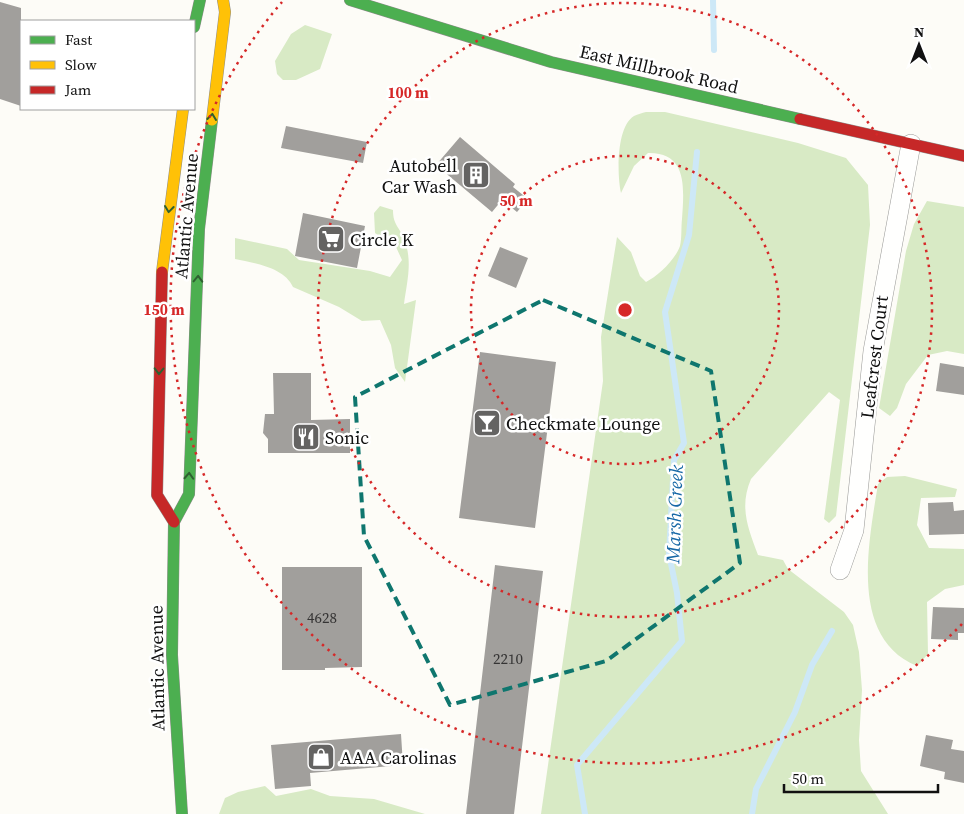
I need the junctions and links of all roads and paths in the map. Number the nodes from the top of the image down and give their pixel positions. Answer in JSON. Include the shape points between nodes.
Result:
{"nodes":[{"id":1,"x":200,"y":0,"type":"edge"},
{"id":2,"x":223,"y":0,"type":"edge"},
{"id":3,"x":350,"y":0,"type":"edge"},
{"id":4,"x":195,"y":22,"type":"edge"},
{"id":5,"x":183,"y":110,"type":"edge"},
{"id":6,"x":911,"y":144,"type":"junction"},
{"id":7,"x":964,"y":156,"type":"edge"},
{"id":8,"x":174,"y":522,"type":"junction"},
{"id":9,"x":840,"y":570,"type":"dead end"},
{"id":10,"x":182,"y":814,"type":"edge"}],
"edges":[{"from":1,"to":4,"type":"main road"},
{"from":8,"to":2,"type":"main road","name":"Atlantic Avenue","one_way":true,"via":[[188,494],[199,229],[225,12]]},
{"from":3,"to":6,"type":"main road","name":"East Millbrook Road","via":[[551,62]]},
{"from":5,"to":8,"type":"main road","name":"Atlantic Avenue","one_way":true,"via":[[162,267],[159,360],[157,495]]},
{"from":6,"to":7,"type":"main road","name":"East Millbrook Road"},
{"from":6,"to":9,"type":"street","name":"Leafcrest Court","via":[[873,351],[854,530]]},
{"from":8,"to":10,"type":"main road","name":"Atlantic Avenue","via":[[172,656]]}]}
